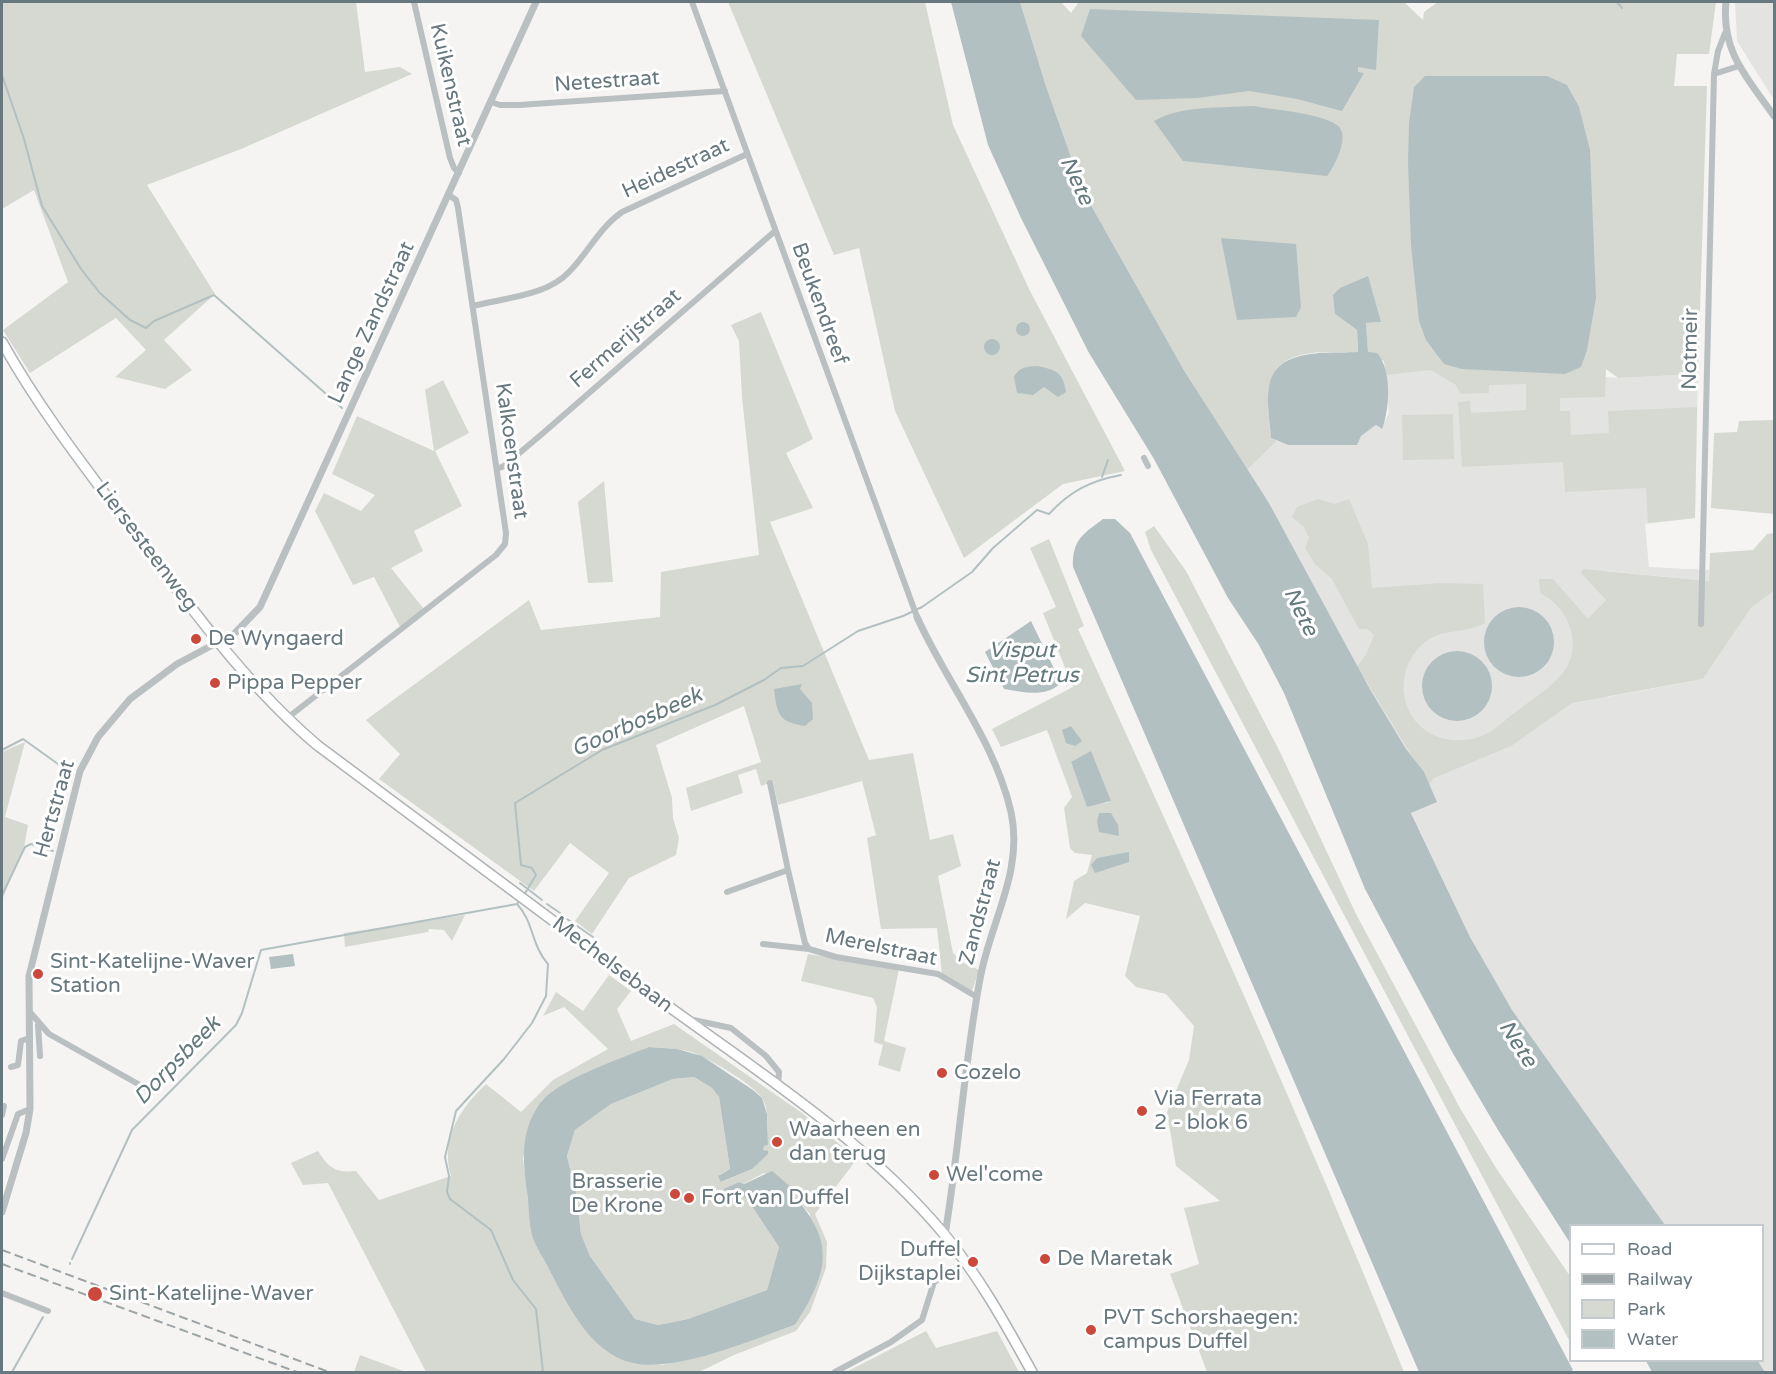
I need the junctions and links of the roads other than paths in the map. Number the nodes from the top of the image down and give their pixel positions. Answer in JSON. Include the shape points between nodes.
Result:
{"nodes":[{"id":1,"x":414,"y":2,"type":"edge"},
{"id":2,"x":536,"y":2,"type":"edge"},
{"id":3,"x":692,"y":2,"type":"edge"},
{"id":4,"x":1726,"y":2,"type":"edge"},
{"id":5,"x":1725,"y":33,"type":"junction"},
{"id":6,"x":1739,"y":66,"type":"junction"},
{"id":7,"x":1714,"y":74,"type":"junction"},
{"id":8,"x":725,"y":91,"type":"junction"},
{"id":9,"x":491,"y":102,"type":"junction"},
{"id":10,"x":1774,"y":116,"type":"edge"},
{"id":11,"x":747,"y":153,"type":"junction"},
{"id":12,"x":459,"y":173,"type":"junction"},
{"id":13,"x":449,"y":195,"type":"junction"},
{"id":14,"x":775,"y":231,"type":"junction"},
{"id":15,"x":473,"y":306,"type":"junction"},
{"id":16,"x":2,"y":342,"type":"edge"},
{"id":17,"x":1144,"y":458,"type":"dead end"},
{"id":18,"x":1148,"y":466,"type":"dead end"},
{"id":19,"x":497,"y":469,"type":"junction"},
{"id":20,"x":916,"y":617,"type":"joint"},
{"id":21,"x":1701,"y":624,"type":"dead end"},
{"id":22,"x":218,"y":643,"type":"junction"},
{"id":23,"x":286,"y":719,"type":"junction"},
{"id":24,"x":770,"y":783,"type":"dead end"},
{"id":25,"x":788,"y":870,"type":"junction"},
{"id":26,"x":727,"y":892,"type":"dead end"},
{"id":27,"x":539,"y":910,"type":"joint"},
{"id":28,"x":763,"y":944,"type":"dead end"},
{"id":29,"x":809,"y":949,"type":"junction"},
{"id":30,"x":977,"y":997,"type":"junction"},
{"id":31,"x":27,"y":1008,"type":"junction"},
{"id":32,"x":685,"y":1019,"type":"junction"},
{"id":33,"x":38,"y":1024,"type":"junction"},
{"id":34,"x":29,"y":1038,"type":"junction"},
{"id":35,"x":40,"y":1056,"type":"dead end"},
{"id":36,"x":11,"y":1067,"type":"dead end"},
{"id":37,"x":778,"y":1086,"type":"junction"},
{"id":38,"x":147,"y":1089,"type":"dead end"},
{"id":39,"x":4,"y":1106,"type":"dead end"},
{"id":40,"x":30,"y":1109,"type":"junction"},
{"id":41,"x":2,"y":1115,"type":"edge"},
{"id":42,"x":2,"y":1159,"type":"edge"},
{"id":43,"x":2,"y":1212,"type":"edge"},
{"id":44,"x":945,"y":1235,"type":"junction"},
{"id":45,"x":966,"y":1263,"type":"junction"},
{"id":46,"x":2,"y":1293,"type":"edge"},
{"id":47,"x":48,"y":1311,"type":"dead end"},
{"id":48,"x":835,"y":1372,"type":"edge"},
{"id":49,"x":1032,"y":1372,"type":"edge"}],
"edges":[{"from":1,"to":12,"type":"street","name":"Kuikenstraat","via":[[450,158]]},
{"from":2,"to":9,"type":"street","name":"Lange Zandstraat"},
{"from":3,"to":8,"type":"street","name":"Beukendreef"},
{"from":4,"to":5,"type":"street","name":"Notmeir"},
{"from":5,"to":6,"type":"street"},
{"from":5,"to":7,"type":"street","name":"Notmeir"},
{"from":6,"to":7,"type":"street"},
{"from":6,"to":10,"type":"street"},
{"from":7,"to":21,"type":"street","name":"Notmeir"},
{"from":8,"to":9,"type":"street","name":"Netestraat","via":[[519,105]]},
{"from":8,"to":11,"type":"street","name":"Beukendreef"},
{"from":9,"to":12,"type":"street","name":"Lange Zandstraat"},
{"from":11,"to":14,"type":"street","name":"Beukendreef"},
{"from":11,"to":15,"type":"street","name":"Heidestraat","via":[[622,212],[555,283]]},
{"from":12,"to":13,"type":"street","name":"Lange Zandstraat"},
{"from":13,"to":15,"type":"street","name":"Kalkoenstraat","via":[[458,208]]},
{"from":13,"to":22,"type":"street","name":"Lange Zandstraat","via":[[260,607],[235,633]]},
{"from":14,"to":19,"type":"street","name":"Fermerijstraat"},
{"from":14,"to":20,"type":"street","name":"Beukendreef"},
{"from":15,"to":19,"type":"street","name":"Kalkoenstraat"},
{"from":16,"to":22,"type":"main road","name":"Liersesteenweg","via":[[80,461]]},
{"from":17,"to":18,"type":"street"},
{"from":19,"to":23,"type":"street","name":"Kalkoenstraat","via":[[506,533],[501,551]]},
{"from":20,"to":30,"type":"street","name":"Zandstraat","via":[[969,712],[1003,786],[1011,814],[1013,865]]},
{"from":22,"to":23,"type":"main road","name":"Liersesteenweg"},
{"from":22,"to":31,"type":"street","name":"Hertstraat","via":[[142,688],[108,723],[88,754],[74,791],[29,976]]},
{"from":23,"to":27,"type":"main road","name":"Liersesteenweg"},
{"from":24,"to":25,"type":"street","name":"Merelstraat"},
{"from":25,"to":26,"type":"street"},
{"from":25,"to":29,"type":"street","name":"Merelstraat"},
{"from":27,"to":32,"type":"main road","name":"Mechelsebaan"},
{"from":28,"to":29,"type":"street","name":"Merelstraat"},
{"from":29,"to":30,"type":"street","name":"Merelstraat","via":[[938,974]]},
{"from":30,"to":44,"type":"street","name":"Zandstraat"},
{"from":31,"to":33,"type":"street"},
{"from":31,"to":34,"type":"street","name":"Hertstraat"},
{"from":32,"to":37,"type":"main road","name":"Mechelsebaan"},
{"from":32,"to":37,"type":"street","name":"Mechelsebaan","via":[[731,1028],[766,1056],[779,1072]]},
{"from":33,"to":35,"type":"street"},
{"from":33,"to":38,"type":"street"},
{"from":34,"to":36,"type":"street","via":[[21,1041],[18,1065]]},
{"from":34,"to":40,"type":"street","name":"Hertstraat"},
{"from":37,"to":44,"type":"main road","name":"Mechelsebaan","via":[[887,1173]]},
{"from":39,"to":41,"type":"street"},
{"from":40,"to":42,"type":"street","via":[[18,1114]]},
{"from":40,"to":43,"type":"street","name":"Hertstraat"},
{"from":44,"to":45,"type":"main road","name":"Mechelsebaan"},
{"from":45,"to":48,"type":"street","via":[[934,1282],[922,1320]]},
{"from":45,"to":49,"type":"main road","name":"Mechelsebaan"},
{"from":46,"to":47,"type":"street"}]}
